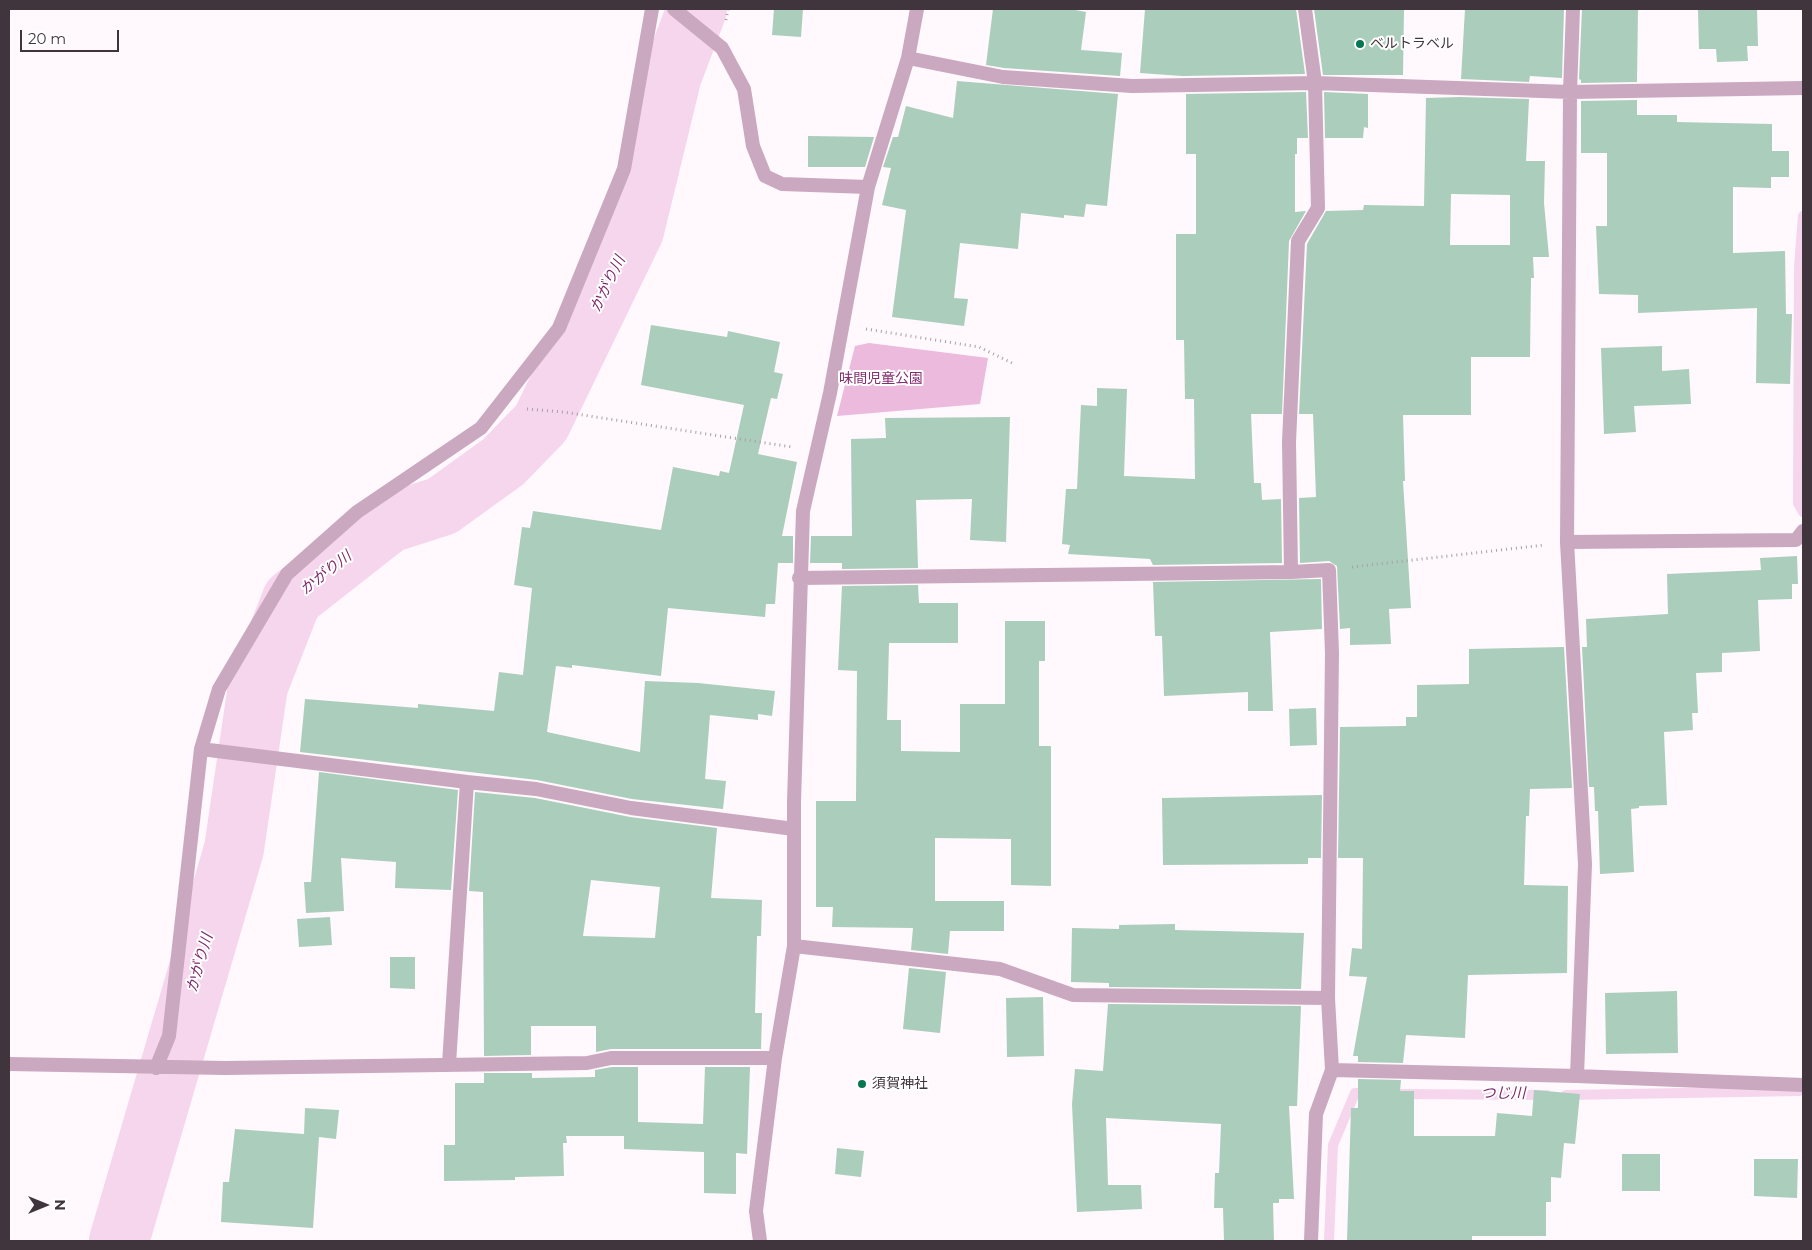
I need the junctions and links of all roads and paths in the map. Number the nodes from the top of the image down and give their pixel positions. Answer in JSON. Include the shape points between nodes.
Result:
{"nodes":[{"id":1,"x":652,"y":9,"type":"edge"},
{"id":2,"x":674,"y":9,"type":"edge"},
{"id":3,"x":917,"y":9,"type":"edge"},
{"id":4,"x":1305,"y":9,"type":"edge"},
{"id":5,"x":1573,"y":9,"type":"edge"},
{"id":6,"x":908,"y":58,"type":"junction"},
{"id":7,"x":1315,"y":83,"type":"junction"},
{"id":8,"x":1803,"y":88,"type":"edge"},
{"id":9,"x":1570,"y":92,"type":"junction"},
{"id":10,"x":868,"y":187,"type":"junction"},
{"id":11,"x":843,"y":325,"type":"junction"},
{"id":12,"x":1012,"y":364,"type":"dead end"},
{"id":13,"x":497,"y":407,"type":"junction"},
{"id":14,"x":815,"y":451,"type":"junction"},
{"id":15,"x":1803,"y":531,"type":"edge"},
{"id":16,"x":1567,"y":542,"type":"junction"},
{"id":17,"x":1320,"y":571,"type":"junction"},
{"id":18,"x":1291,"y":572,"type":"junction"},
{"id":19,"x":799,"y":578,"type":"junction"},
{"id":20,"x":200,"y":749,"type":"junction"},
{"id":21,"x":468,"y":782,"type":"junction"},
{"id":22,"x":794,"y":830,"type":"junction"},
{"id":23,"x":794,"y":946,"type":"junction"},
{"id":24,"x":1328,"y":998,"type":"junction"},
{"id":25,"x":775,"y":1058,"type":"junction"},
{"id":26,"x":9,"y":1064,"type":"edge"},
{"id":27,"x":449,"y":1064,"type":"junction"},
{"id":28,"x":156,"y":1068,"type":"junction"},
{"id":29,"x":1332,"y":1070,"type":"junction"},
{"id":30,"x":1576,"y":1076,"type":"junction"},
{"id":31,"x":1803,"y":1085,"type":"edge"},
{"id":32,"x":760,"y":1241,"type":"edge"},
{"id":33,"x":1311,"y":1241,"type":"edge"}],
"edges":[{"from":1,"to":13,"type":"street","via":[[624,168],[559,328]]},
{"from":2,"to":10,"type":"street","via":[[722,48],[744,89],[753,146],[765,176],[782,184]]},
{"from":3,"to":6,"type":"street"},
{"from":4,"to":7,"type":"street"},
{"from":5,"to":9,"type":"street"},
{"from":6,"to":7,"type":"street","via":[[1003,76],[1132,86]]},
{"from":6,"to":10,"type":"street"},
{"from":7,"to":9,"type":"street"},
{"from":7,"to":18,"type":"street","via":[[1318,208],[1298,240],[1289,442]]},
{"from":8,"to":9,"type":"street"},
{"from":9,"to":16,"type":"street"},
{"from":10,"to":11,"type":"street"},
{"from":11,"to":12,"type":"path","via":[[979,347]]},
{"from":11,"to":14,"type":"street"},
{"from":13,"to":14,"type":"path","via":[[563,412]]},
{"from":13,"to":20,"type":"street","via":[[481,428],[357,512],[288,574],[219,689]]},
{"from":14,"to":19,"type":"street","via":[[803,511]]},
{"from":15,"to":16,"type":"street","via":[[1796,540]]},
{"from":16,"to":17,"type":"path"},
{"from":16,"to":30,"type":"street","via":[[1585,864]]},
{"from":17,"to":18,"type":"street"},
{"from":17,"to":24,"type":"street","via":[[1329,570],[1332,653]]},
{"from":18,"to":19,"type":"street"},
{"from":19,"to":22,"type":"street"},
{"from":20,"to":21,"type":"street"},
{"from":20,"to":28,"type":"street","via":[[169,1036]]},
{"from":21,"to":22,"type":"street","via":[[536,789],[631,808]]},
{"from":21,"to":27,"type":"street"},
{"from":22,"to":23,"type":"street"},
{"from":23,"to":24,"type":"street","via":[[1000,969],[1073,995]]},
{"from":23,"to":25,"type":"street"},
{"from":24,"to":29,"type":"street"},
{"from":25,"to":27,"type":"street","via":[[611,1058],[588,1063]]},
{"from":25,"to":32,"type":"street","via":[[756,1211]]},
{"from":26,"to":28,"type":"street"},
{"from":27,"to":28,"type":"street"},
{"from":29,"to":30,"type":"street"},
{"from":29,"to":33,"type":"street","via":[[1316,1114]]},
{"from":30,"to":31,"type":"street"}]}
